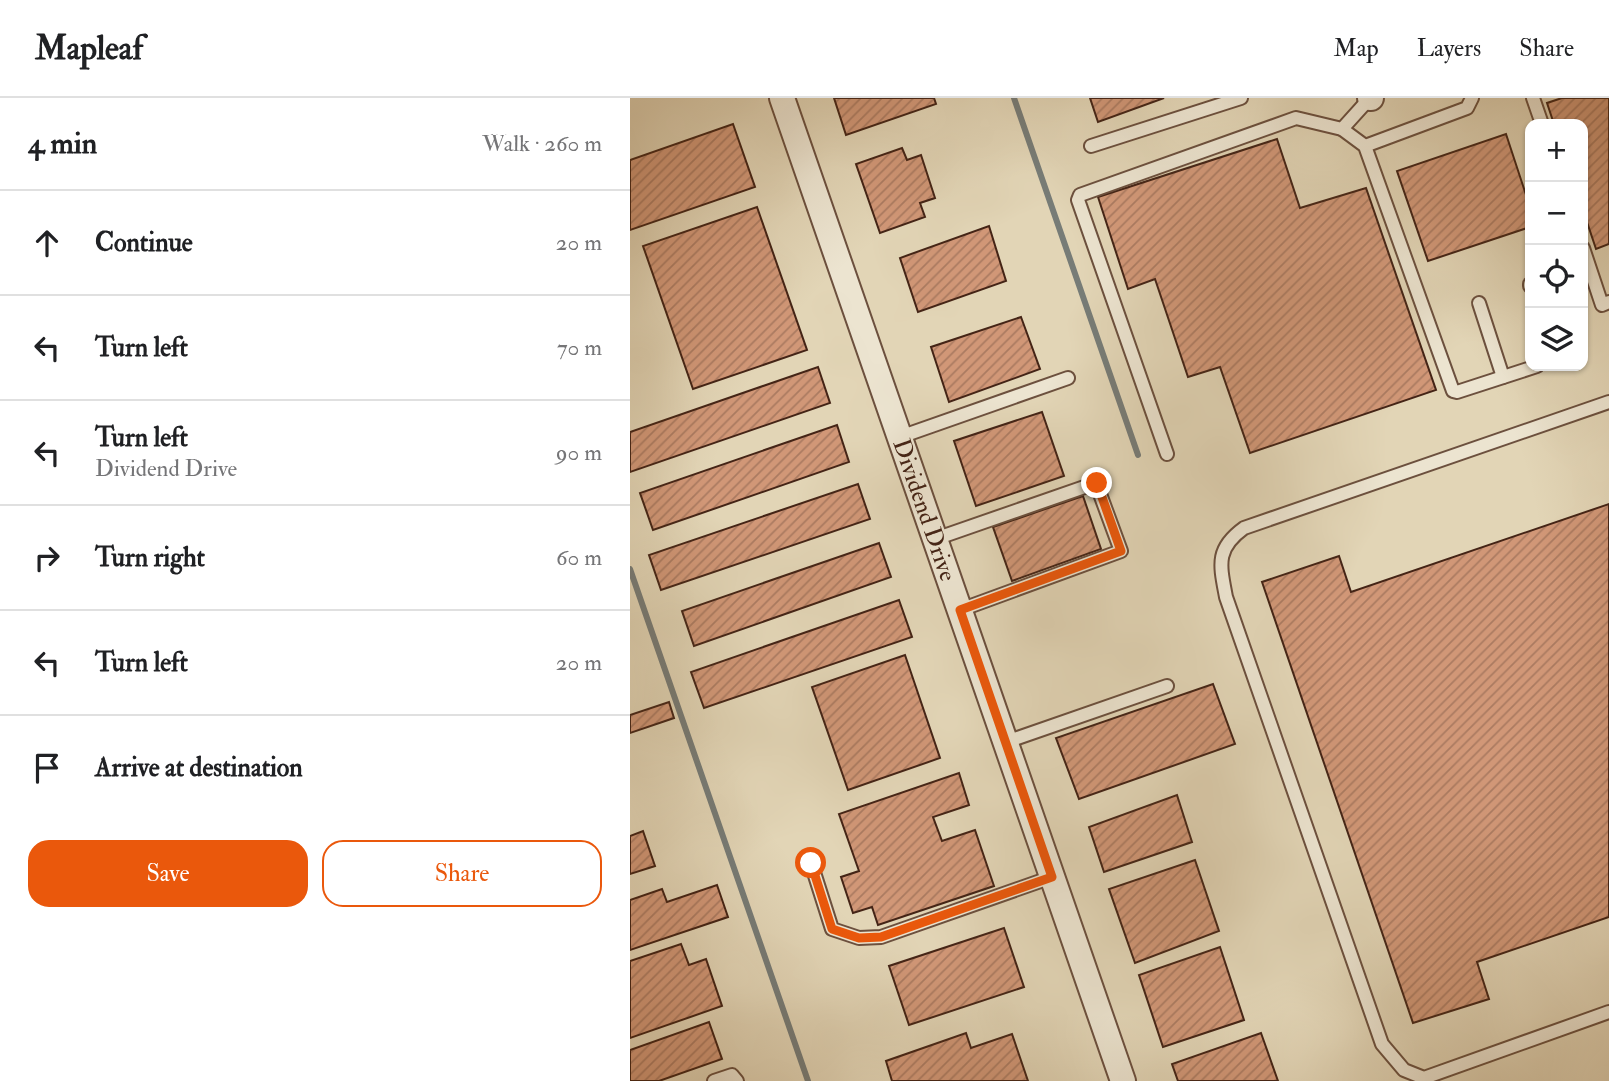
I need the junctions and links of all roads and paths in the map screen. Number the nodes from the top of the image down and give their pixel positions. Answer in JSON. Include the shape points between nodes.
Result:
{"nodes":[{"id":1,"x":782,"y":98,"type":"edge"},
{"id":2,"x":1241,"y":98,"type":"edge"},
{"id":3,"x":1370,"y":98,"type":"edge"},
{"id":4,"x":1472,"y":98,"type":"edge"},
{"id":5,"x":1533,"y":98,"type":"edge"},
{"id":6,"x":1540,"y":119,"type":"edge"},
{"id":7,"x":1342,"y":129,"type":"junction"},
{"id":8,"x":1091,"y":146,"type":"dead end"},
{"id":9,"x":1365,"y":146,"type":"junction"},
{"id":10,"x":1588,"y":263,"type":"edge"},
{"id":11,"x":1609,"y":302,"type":"edge"},
{"id":12,"x":1479,"y":303,"type":"dead end"},
{"id":13,"x":1525,"y":370,"type":"edge"},
{"id":14,"x":1503,"y":377,"type":"junction"},
{"id":15,"x":1068,"y":378,"type":"dead end"},
{"id":16,"x":1609,"y":402,"type":"edge"},
{"id":17,"x":900,"y":437,"type":"junction"},
{"id":18,"x":1167,"y":454,"type":"dead end"},
{"id":19,"x":935,"y":539,"type":"junction"},
{"id":20,"x":960,"y":610,"type":"junction"},
{"id":21,"x":1167,"y":686,"type":"dead end"},
{"id":22,"x":1006,"y":742,"type":"junction"},
{"id":23,"x":811,"y":863,"type":"dead end"},
{"id":24,"x":1052,"y":877,"type":"junction"},
{"id":25,"x":1609,"y":1012,"type":"edge"},
{"id":26,"x":1118,"y":1080,"type":"edge"},
{"id":27,"x":715,"y":1081,"type":"edge"},
{"id":28,"x":737,"y":1081,"type":"edge"}],
"edges":[{"from":1,"to":17,"type":"street","name":"Dividend Drive"},
{"from":2,"to":8,"type":"lane"},
{"from":3,"to":7,"type":"lane"},
{"from":4,"to":9,"type":"lane","via":[[1467,108]]},
{"from":5,"to":6,"type":"lane"},
{"from":7,"to":9,"type":"lane"},
{"from":7,"to":18,"type":"lane","via":[[1296,118],[1080,195]]},
{"from":9,"to":14,"type":"lane","via":[[1450,388],[1457,392]]},
{"from":10,"to":11,"type":"lane","via":[[1602,305]]},
{"from":12,"to":14,"type":"lane"},
{"from":13,"to":14,"type":"lane"},
{"from":15,"to":17,"type":"lane"},
{"from":16,"to":25,"type":"lane","via":[[1244,528],[1228,540],[1220,567],[1226,597],[1382,1044],[1404,1070],[1424,1078]]},
{"from":17,"to":19,"type":"street","name":"Dividend Drive"},
{"from":19,"to":20,"type":"street","name":"Dividend Drive"},
{"from":19,"to":20,"type":"lane","via":[[1097,483],[1121,551]]},
{"from":20,"to":22,"type":"street","name":"Dividend Drive"},
{"from":21,"to":22,"type":"lane"},
{"from":22,"to":24,"type":"street","name":"Dividend Drive"},
{"from":23,"to":24,"type":"lane","via":[[832,929],[859,938],[881,937]]},
{"from":24,"to":26,"type":"street","name":"Dividend Drive"},
{"from":27,"to":28,"type":"lane","via":[[732,1075]]}]}
